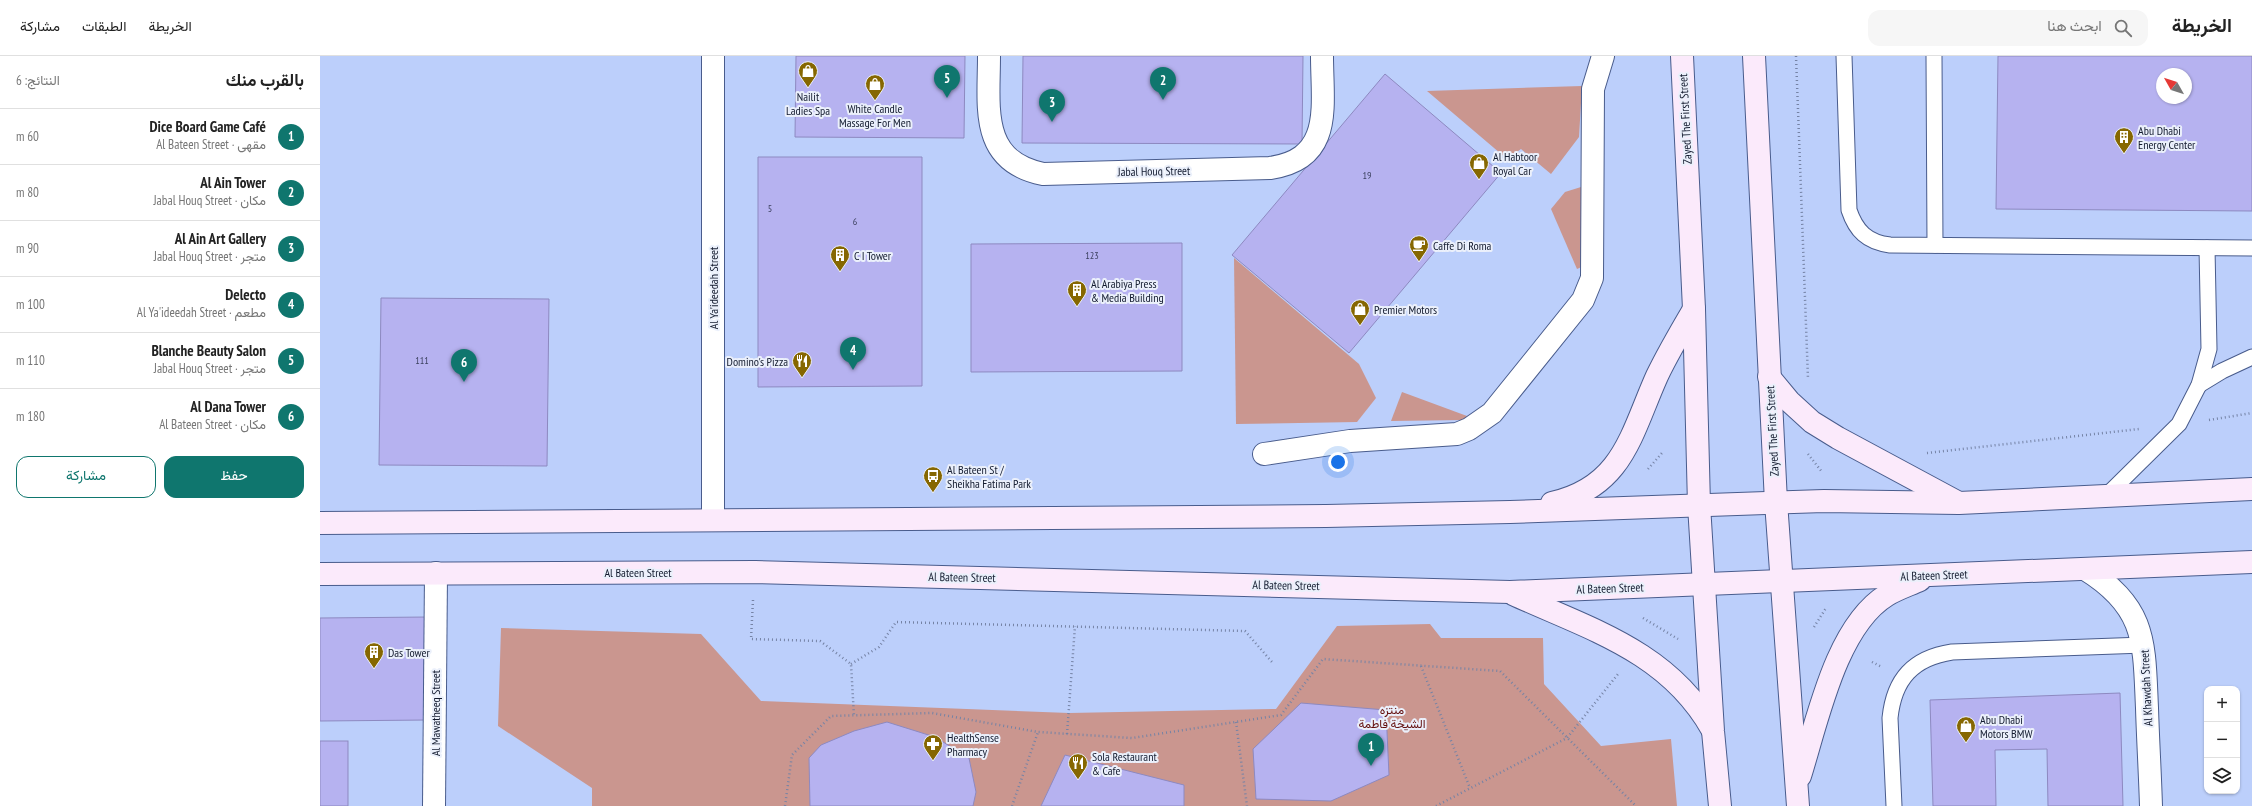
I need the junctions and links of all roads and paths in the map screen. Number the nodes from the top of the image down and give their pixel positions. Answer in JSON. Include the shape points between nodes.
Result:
{"nodes":[{"id":1,"x":713,"y":56,"type":"edge"},
{"id":2,"x":989,"y":56,"type":"edge"},
{"id":3,"x":1322,"y":56,"type":"edge"},
{"id":4,"x":1682,"y":56,"type":"edge"},
{"id":5,"x":1754,"y":56,"type":"edge"},
{"id":6,"x":1796,"y":56,"type":"edge"},
{"id":7,"x":1844,"y":56,"type":"edge"},
{"id":8,"x":1934,"y":56,"type":"edge"},
{"id":9,"x":1598,"y":61,"type":"edge"},
{"id":10,"x":1935,"y":245,"type":"junction"},
{"id":11,"x":2207,"y":248,"type":"junction"},
{"id":12,"x":2252,"y":248,"type":"edge"},
{"id":13,"x":1694,"y":309,"type":"junction"},
{"id":14,"x":2252,"y":357,"type":"edge"},
{"id":15,"x":1769,"y":377,"type":"junction"},
{"id":16,"x":1808,"y":383,"type":"dead end"},
{"id":17,"x":2199,"y":385,"type":"junction"},
{"id":18,"x":2252,"y":413,"type":"edge"},
{"id":19,"x":2179,"y":424,"type":"junction"},
{"id":20,"x":1805,"y":451,"type":"dead end"},
{"id":21,"x":1923,"y":453,"type":"dead end"},
{"id":22,"x":1264,"y":454,"type":"dead end"},
{"id":23,"x":1823,"y":473,"type":"dead end"},
{"id":24,"x":2252,"y":490,"type":"edge"},
{"id":25,"x":2104,"y":497,"type":"junction"},
{"id":26,"x":1776,"y":502,"type":"junction"},
{"id":27,"x":1959,"y":503,"type":"junction"},
{"id":28,"x":1699,"y":505,"type":"junction"},
{"id":29,"x":1510,"y":512,"type":"junction"},
{"id":30,"x":713,"y":520,"type":"junction"},
{"id":31,"x":320,"y":523,"type":"edge"},
{"id":32,"x":2252,"y":562,"type":"edge"},
{"id":33,"x":2085,"y":569,"type":"junction"},
{"id":34,"x":755,"y":572,"type":"junction"},
{"id":35,"x":436,"y":573,"type":"junction"},
{"id":36,"x":320,"y":574,"type":"edge"},
{"id":37,"x":1930,"y":576,"type":"junction"},
{"id":38,"x":1782,"y":581,"type":"junction"},
{"id":39,"x":1704,"y":584,"type":"junction"},
{"id":40,"x":1510,"y":592,"type":"junction"},
{"id":41,"x":1827,"y":607,"type":"dead end"},
{"id":42,"x":1643,"y":618,"type":"dead end"},
{"id":43,"x":1075,"y":626,"type":"junction"},
{"id":44,"x":1810,"y":632,"type":"dead end"},
{"id":45,"x":1678,"y":639,"type":"dead end"},
{"id":46,"x":2144,"y":645,"type":"junction"},
{"id":47,"x":1272,"y":662,"type":"dead end"},
{"id":48,"x":850,"y":664,"type":"junction"},
{"id":49,"x":1420,"y":666,"type":"junction"},
{"id":50,"x":1622,"y":670,"type":"dead end"},
{"id":51,"x":854,"y":716,"type":"junction"},
{"id":52,"x":1236,"y":722,"type":"junction"},
{"id":53,"x":1713,"y":731,"type":"junction"},
{"id":54,"x":1038,"y":732,"type":"junction"},
{"id":55,"x":1067,"y":734,"type":"junction"},
{"id":56,"x":1567,"y":738,"type":"junction"},
{"id":57,"x":1470,"y":788,"type":"junction"},
{"id":58,"x":1797,"y":797,"type":"edge"},
{"id":59,"x":434,"y":806,"type":"edge"},
{"id":60,"x":785,"y":806,"type":"edge"},
{"id":61,"x":1012,"y":806,"type":"edge"},
{"id":62,"x":1247,"y":806,"type":"edge"},
{"id":63,"x":1436,"y":806,"type":"edge"},
{"id":64,"x":1636,"y":806,"type":"edge"},
{"id":65,"x":1720,"y":806,"type":"edge"},
{"id":66,"x":1894,"y":806,"type":"edge"},
{"id":67,"x":2151,"y":806,"type":"edge"}],
"edges":[{"from":1,"to":30,"type":"street","name":"Al Ya'ideedah Street"},
{"from":2,"to":3,"type":"street","name":"Jabal Houq Street","via":[[989,124],[994,139],[1002,152],[1014,163],[1028,171],[1044,174],[1270,168],[1296,162],[1307,154],[1321,129]]},
{"from":4,"to":13,"type":"main road","name":"Zayed The First Street"},
{"from":5,"to":15,"type":"main road","name":"Zayed The First Street"},
{"from":6,"to":16,"type":"path"},
{"from":7,"to":10,"type":"lane","via":[[1849,210],[1854,223],[1863,235],[1880,244]]},
{"from":8,"to":10,"type":"lane"},
{"from":9,"to":22,"type":"street","via":[[1593,89],[1592,278],[1583,300],[1492,413],[1457,434],[1350,441]]},
{"from":10,"to":11,"type":"lane"},
{"from":11,"to":12,"type":"lane"},
{"from":11,"to":17,"type":"lane","via":[[2209,349]]},
{"from":13,"to":28,"type":"main road","name":"Zayed The First Street"},
{"from":13,"to":29,"type":"main road","via":[[1658,374],[1628,443],[1612,470],[1587,490],[1573,497]]},
{"from":14,"to":17,"type":"lane"},
{"from":15,"to":26,"type":"main road","name":"Zayed The First Street"},
{"from":15,"to":27,"type":"main road","via":[[1789,401],[1812,422]]},
{"from":17,"to":19,"type":"lane"},
{"from":18,"to":19,"type":"path"},
{"from":19,"to":21,"type":"path"},
{"from":19,"to":25,"type":"lane"},
{"from":20,"to":23,"type":"path"},
{"from":24,"to":25,"type":"main road"},
{"from":25,"to":27,"type":"main road"},
{"from":26,"to":27,"type":"main road"},
{"from":26,"to":28,"type":"main road"},
{"from":26,"to":38,"type":"main road","name":"Zayed The First Street"},
{"from":28,"to":29,"type":"main road"},
{"from":28,"to":39,"type":"main road","name":"Zayed The First Street"},
{"from":29,"to":30,"type":"main road","via":[[1326,516]]},
{"from":30,"to":31,"type":"main road"},
{"from":32,"to":33,"type":"main road","name":"Al Bateen Street"},
{"from":33,"to":37,"type":"main road","name":"Al Bateen Street"},
{"from":33,"to":46,"type":"street","name":"Al Khawdah Street","via":[[2102,579],[2117,593],[2129,609]]},
{"from":34,"to":35,"type":"main road","name":"Al Bateen Street"},
{"from":34,"to":40,"type":"main road","name":"Al Bateen Street"},
{"from":34,"to":48,"type":"path","via":[[751,639],[820,641]]},
{"from":35,"to":36,"type":"main road","name":"Al Bateen Street"},
{"from":35,"to":59,"type":"street","name":"Al Mawatheeq Street"},
{"from":37,"to":38,"type":"main road","name":"Al Bateen Street"},
{"from":37,"to":58,"type":"main road","via":[[1887,595],[1873,606],[1855,626],[1844,644],[1834,669]]},
{"from":38,"to":39,"type":"main road","name":"Al Bateen Street"},
{"from":38,"to":58,"type":"main road","name":"Zayed The First Street"},
{"from":39,"to":40,"type":"main road","name":"Al Bateen Street"},
{"from":39,"to":53,"type":"main road","name":"Zayed The First Street"},
{"from":40,"to":53,"type":"main road","via":[[1635,649],[1679,685],[1704,715]]},
{"from":41,"to":44,"type":"path"},
{"from":42,"to":45,"type":"path"},
{"from":43,"to":47,"type":"path","via":[[1245,631]]},
{"from":43,"to":48,"type":"path","via":[[896,622],[878,647]]},
{"from":43,"to":55,"type":"path"},
{"from":46,"to":66,"type":"lane","via":[[1952,652],[1937,654],[1924,660],[1902,679],[1895,691],[1892,704],[1890,718]]},
{"from":46,"to":67,"type":"street","name":"Al Khawdah Street"},
{"from":48,"to":51,"type":"path"},
{"from":49,"to":52,"type":"path","via":[[1323,659],[1281,715]]},
{"from":49,"to":56,"type":"path","via":[[1500,671]]},
{"from":49,"to":57,"type":"path"},
{"from":50,"to":56,"type":"path"},
{"from":51,"to":54,"type":"path","via":[[932,714]]},
{"from":51,"to":60,"type":"path","via":[[831,716],[792,755]]},
{"from":52,"to":55,"type":"path","via":[[1132,738]]},
{"from":52,"to":62,"type":"path"},
{"from":53,"to":65,"type":"main road","name":"Zayed The First Street"},
{"from":54,"to":55,"type":"path"},
{"from":54,"to":61,"type":"path"},
{"from":56,"to":57,"type":"path"},
{"from":56,"to":64,"type":"path"},
{"from":57,"to":63,"type":"path"}]}
